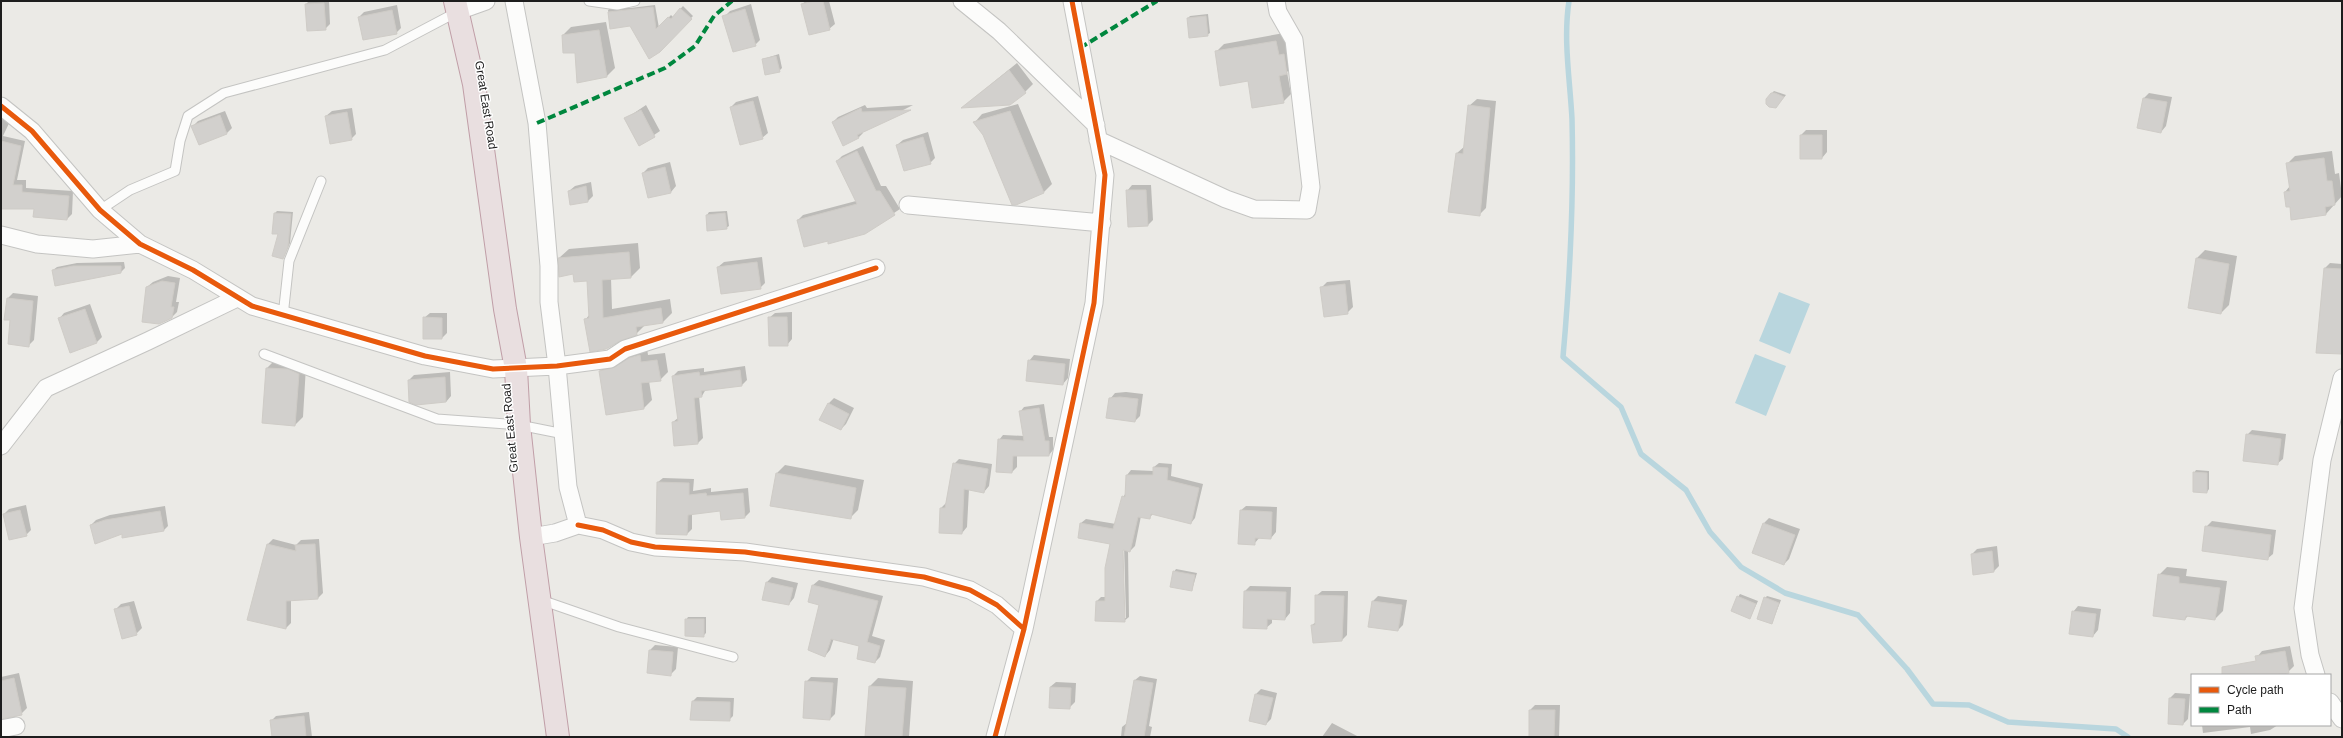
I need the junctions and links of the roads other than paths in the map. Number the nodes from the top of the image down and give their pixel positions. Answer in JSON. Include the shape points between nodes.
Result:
{"nodes":[{"id":1,"x":486,"y":1,"type":"edge"},
{"id":2,"x":514,"y":1,"type":"edge"},
{"id":3,"x":588,"y":1,"type":"edge"},
{"id":4,"x":635,"y":1,"type":"edge"},
{"id":5,"x":962,"y":1,"type":"edge"},
{"id":6,"x":1072,"y":1,"type":"edge"},
{"id":7,"x":1276,"y":1,"type":"edge"},
{"id":8,"x":457,"y":6,"type":"edge"},
{"id":9,"x":1,"y":106,"type":"edge"},
{"id":10,"x":1097,"y":132,"type":"junction"},
{"id":11,"x":321,"y":180,"type":"dead end"},
{"id":12,"x":908,"y":205,"type":"dead end"},
{"id":13,"x":100,"y":210,"type":"junction"},
{"id":14,"x":1102,"y":223,"type":"junction"},
{"id":15,"x":1,"y":235,"type":"edge"},
{"id":16,"x":140,"y":244,"type":"junction"},
{"id":17,"x":876,"y":268,"type":"dead end"},
{"id":18,"x":237,"y":298,"type":"junction"},
{"id":19,"x":283,"y":316,"type":"junction"},
{"id":20,"x":264,"y":354,"type":"dead end"},
{"id":21,"x":557,"y":366,"type":"junction"},
{"id":22,"x":516,"y":369,"type":"junction"},
{"id":23,"x":2342,"y":378,"type":"edge"},
{"id":24,"x":519,"y":425,"type":"junction"},
{"id":25,"x":564,"y":434,"type":"junction"},
{"id":26,"x":1,"y":446,"type":"edge"},
{"id":27,"x":578,"y":524,"type":"junction"},
{"id":28,"x":531,"y":537,"type":"junction"},
{"id":29,"x":540,"y":600,"type":"junction"},
{"id":30,"x":1024,"y":629,"type":"junction"},
{"id":31,"x":733,"y":657,"type":"dead end"},
{"id":32,"x":2316,"y":674,"type":"edge"},
{"id":33,"x":2331,"y":703,"type":"edge"},
{"id":34,"x":2342,"y":719,"type":"edge"},
{"id":35,"x":558,"y":737,"type":"edge"},
{"id":36,"x":995,"y":737,"type":"edge"}],
"edges":[{"from":1,"to":8,"type":"street"},
{"from":2,"to":21,"type":"street","via":[[537,122],[549,266],[549,302]]},
{"from":3,"to":4,"type":"lane","via":[[617,5]]},
{"from":5,"to":10,"type":"street","via":[[999,31]]},
{"from":6,"to":10,"type":"street"},
{"from":7,"to":10,"type":"street","via":[[1278,12],[1294,40],[1311,187],[1307,210],[1254,209],[1233,202]]},
{"from":8,"to":13,"type":"lane","via":[[385,50],[224,93],[188,116],[175,171],[130,190]]},
{"from":8,"to":22,"type":"highway","name":"Great East Road","via":[[474,84],[505,309]]},
{"from":9,"to":13,"type":"street","via":[[32,131]]},
{"from":10,"to":14,"type":"street","via":[[1104,175]]},
{"from":11,"to":19,"type":"lane","via":[[290,261]]},
{"from":12,"to":14,"type":"street"},
{"from":13,"to":16,"type":"street"},
{"from":14,"to":30,"type":"street","via":[[1094,303]]},
{"from":15,"to":16,"type":"street","via":[[37,244],[93,249]]},
{"from":16,"to":18,"type":"street","via":[[192,270]]},
{"from":17,"to":21,"type":"street","via":[[625,349],[610,359]]},
{"from":18,"to":19,"type":"street"},
{"from":18,"to":26,"type":"street","via":[[46,388]]},
{"from":19,"to":22,"type":"street","via":[[425,356],[493,368]]},
{"from":20,"to":24,"type":"lane","via":[[437,419]]},
{"from":21,"to":22,"type":"street"},
{"from":21,"to":25,"type":"street"},
{"from":22,"to":24,"type":"highway","name":"Great East Road"},
{"from":23,"to":32,"type":"street","via":[[2322,460],[2304,608],[2310,655]]},
{"from":24,"to":25,"type":"lane"},
{"from":24,"to":28,"type":"highway","name":"Great East Road"},
{"from":25,"to":27,"type":"street","via":[[568,487]]},
{"from":27,"to":28,"type":"street","via":[[555,533]]},
{"from":27,"to":30,"type":"street","via":[[603,530],[631,542],[655,547],[745,552],[924,577],[970,590],[997,605]]},
{"from":28,"to":29,"type":"highway","name":"Great East Road"},
{"from":29,"to":31,"type":"lane","via":[[619,627]]},
{"from":29,"to":35,"type":"highway","name":"Great East Road"},
{"from":30,"to":36,"type":"street"},
{"from":33,"to":34,"type":"street"}]}
